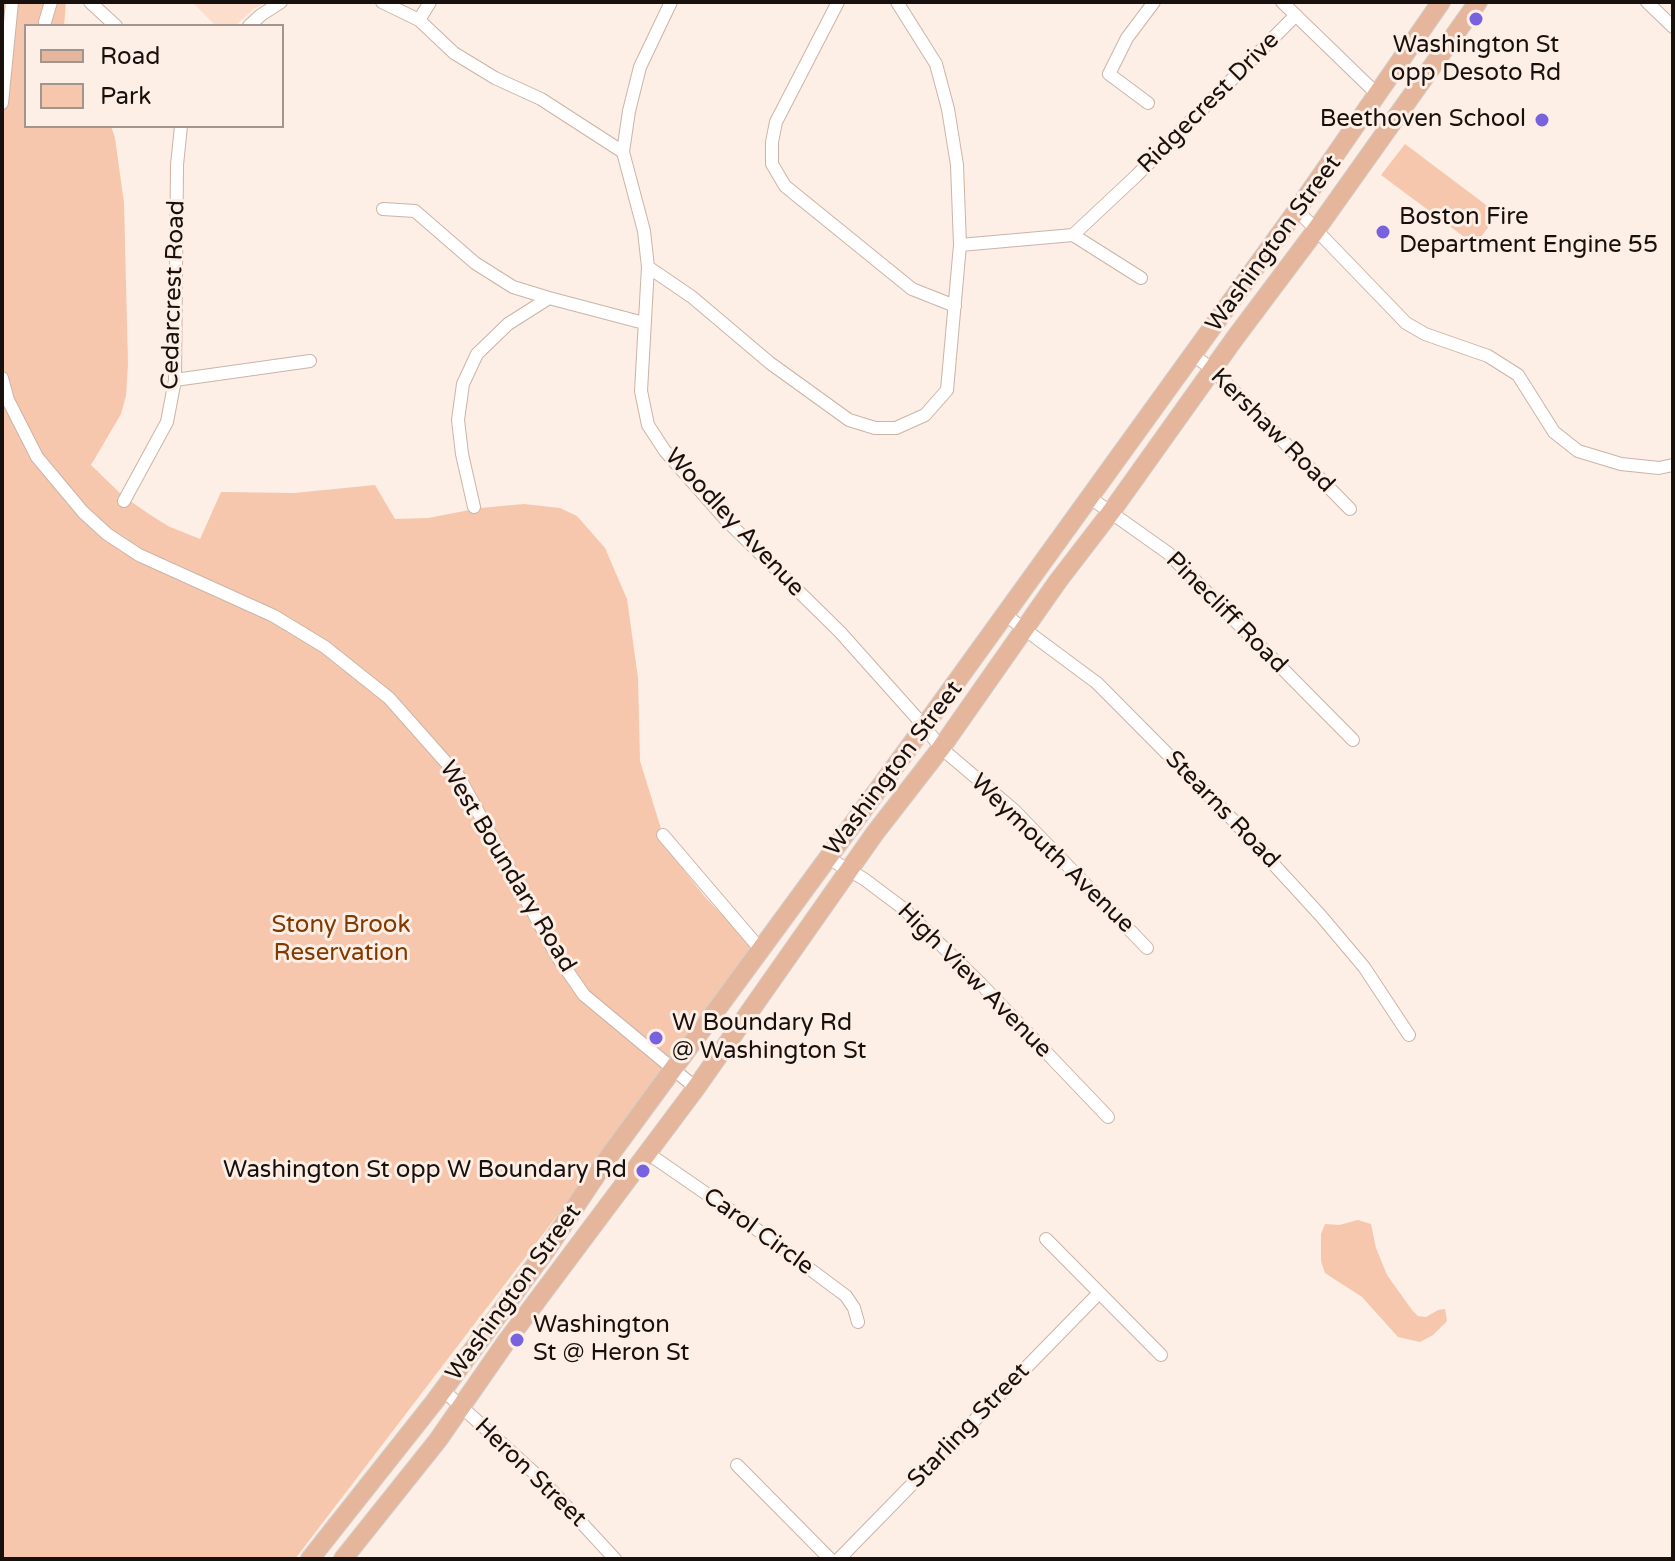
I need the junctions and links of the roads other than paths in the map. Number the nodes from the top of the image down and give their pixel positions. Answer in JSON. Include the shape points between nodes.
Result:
{"nodes":[{"id":1,"x":12,"y":2,"type":"edge"},
{"id":2,"x":51,"y":2,"type":"edge"},
{"id":3,"x":90,"y":2,"type":"edge"},
{"id":4,"x":281,"y":2,"type":"edge"},
{"id":5,"x":382,"y":2,"type":"edge"},
{"id":6,"x":430,"y":2,"type":"edge"},
{"id":7,"x":671,"y":2,"type":"edge"},
{"id":8,"x":838,"y":2,"type":"edge"},
{"id":9,"x":897,"y":2,"type":"edge"},
{"id":10,"x":1154,"y":2,"type":"edge"},
{"id":11,"x":1282,"y":2,"type":"edge"},
{"id":12,"x":1441,"y":2,"type":"edge"},
{"id":13,"x":1477,"y":2,"type":"edge"},
{"id":14,"x":1647,"y":2,"type":"edge"},
{"id":15,"x":1296,"y":15,"type":"junction"},
{"id":16,"x":419,"y":20,"type":"junction"},
{"id":17,"x":45,"y":22,"type":"dead end"},
{"id":18,"x":114,"y":24,"type":"edge"},
{"id":19,"x":251,"y":24,"type":"edge"},
{"id":20,"x":1673,"y":27,"type":"edge"},
{"id":21,"x":1377,"y":94,"type":"junction"},
{"id":22,"x":2,"y":103,"type":"edge"},
{"id":23,"x":1148,"y":103,"type":"dead end"},
{"id":24,"x":181,"y":128,"type":"edge"},
{"id":25,"x":623,"y":152,"type":"junction"},
{"id":26,"x":383,"y":209,"type":"dead end"},
{"id":27,"x":1297,"y":210,"type":"junction"},
{"id":28,"x":1316,"y":230,"type":"junction"},
{"id":29,"x":1073,"y":235,"type":"junction"},
{"id":30,"x":960,"y":245,"type":"junction"},
{"id":31,"x":648,"y":267,"type":"junction"},
{"id":32,"x":1141,"y":278,"type":"dead end"},
{"id":33,"x":549,"y":298,"type":"junction"},
{"id":34,"x":955,"y":306,"type":"junction"},
{"id":35,"x":644,"y":323,"type":"junction"},
{"id":36,"x":1192,"y":354,"type":"junction"},
{"id":37,"x":310,"y":361,"type":"dead end"},
{"id":38,"x":1213,"y":370,"type":"junction"},
{"id":39,"x":2,"y":378,"type":"edge"},
{"id":40,"x":175,"y":380,"type":"junction"},
{"id":41,"x":1673,"y":465,"type":"edge"},
{"id":42,"x":1089,"y":497,"type":"junction"},
{"id":43,"x":124,"y":501,"type":"dead end"},
{"id":44,"x":474,"y":507,"type":"dead end"},
{"id":45,"x":1350,"y":509,"type":"dead end"},
{"id":46,"x":1111,"y":512,"type":"junction"},
{"id":47,"x":1004,"y":614,"type":"junction"},
{"id":48,"x":1026,"y":629,"type":"junction"},
{"id":49,"x":924,"y":726,"type":"junction"},
{"id":50,"x":1353,"y":740,"type":"dead end"},
{"id":51,"x":941,"y":748,"type":"junction"},
{"id":52,"x":663,"y":835,"type":"dead end"},
{"id":53,"x":828,"y":858,"type":"junction"},
{"id":54,"x":849,"y":870,"type":"junction"},
{"id":55,"x":1147,"y":948,"type":"dead end"},
{"id":56,"x":761,"y":950,"type":"junction"},
{"id":57,"x":1409,"y":1035,"type":"dead end"},
{"id":58,"x":674,"y":1068,"type":"junction"},
{"id":59,"x":696,"y":1088,"type":"junction"},
{"id":60,"x":1108,"y":1117,"type":"dead end"},
{"id":61,"x":646,"y":1152,"type":"junction"},
{"id":62,"x":1046,"y":1239,"type":"dead end"},
{"id":63,"x":1099,"y":1293,"type":"junction"},
{"id":64,"x":858,"y":1322,"type":"dead end"},
{"id":65,"x":1161,"y":1355,"type":"dead end"},
{"id":66,"x":443,"y":1390,"type":"junction"},
{"id":67,"x":462,"y":1407,"type":"junction"},
{"id":68,"x":737,"y":1465,"type":"dead end"},
{"id":69,"x":310,"y":1559,"type":"edge"},
{"id":70,"x":343,"y":1559,"type":"edge"},
{"id":71,"x":615,"y":1559,"type":"edge"},
{"id":72,"x":830,"y":1559,"type":"edge"},
{"id":73,"x":839,"y":1559,"type":"edge"}],
"edges":[{"from":1,"to":22,"type":"street"},
{"from":2,"to":17,"type":"street"},
{"from":3,"to":18,"type":"street"},
{"from":4,"to":19,"type":"street"},
{"from":5,"to":16,"type":"street"},
{"from":6,"to":16,"type":"street"},
{"from":7,"to":25,"type":"street","name":"Woodley Avenue","via":[[640,67]]},
{"from":8,"to":34,"type":"street","via":[[776,122],[772,164],[785,186],[912,289]]},
{"from":9,"to":30,"type":"street","via":[[936,64],[948,109],[957,165]]},
{"from":10,"to":23,"type":"street","via":[[1109,74]]},
{"from":11,"to":15,"type":"street"},
{"from":12,"to":21,"type":"main road","name":"Washington Street"},
{"from":13,"to":28,"type":"main road","name":"Washington Street"},
{"from":14,"to":20,"type":"street"},
{"from":15,"to":21,"type":"street","name":"Ridgecrest Drive"},
{"from":15,"to":29,"type":"street","name":"Ridgecrest Drive"},
{"from":16,"to":25,"type":"street","via":[[454,53],[541,99]]},
{"from":21,"to":27,"type":"main road","name":"Washington Street"},
{"from":24,"to":40,"type":"street","name":"Cedarcrest Road"},
{"from":25,"to":31,"type":"street","name":"Woodley Avenue"},
{"from":26,"to":33,"type":"street","via":[[415,211],[475,263],[513,287]]},
{"from":27,"to":28,"type":"street"},
{"from":27,"to":36,"type":"main road","name":"Washington Street"},
{"from":28,"to":38,"type":"main road","name":"Washington Street"},
{"from":28,"to":41,"type":"street","via":[[1406,323],[1488,356],[1518,375],[1554,432],[1578,451],[1621,464]]},
{"from":29,"to":30,"type":"street"},
{"from":29,"to":32,"type":"street"},
{"from":30,"to":34,"type":"street"},
{"from":31,"to":34,"type":"street","via":[[849,420],[875,428],[896,428],[925,415],[947,390]]},
{"from":31,"to":35,"type":"street","name":"Woodley Avenue"},
{"from":33,"to":35,"type":"street"},
{"from":33,"to":44,"type":"street","via":[[508,324],[477,354],[463,384],[458,420]]},
{"from":35,"to":49,"type":"street","name":"Woodley Avenue","via":[[641,391],[648,425],[665,451]]},
{"from":36,"to":38,"type":"street","name":"Kershaw Road"},
{"from":36,"to":42,"type":"main road","name":"Washington Street"},
{"from":37,"to":40,"type":"street"},
{"from":38,"to":45,"type":"street","name":"Kershaw Road"},
{"from":38,"to":46,"type":"main road","name":"Washington Street"},
{"from":39,"to":58,"type":"street","name":"West Boundary Road","via":[[37,457],[107,534],[139,555],[274,616],[325,647],[389,698],[459,777],[557,956],[584,995]]},
{"from":40,"to":43,"type":"street","name":"Cedarcrest Road","via":[[167,422]]},
{"from":42,"to":46,"type":"street","name":"Pinecliff Road"},
{"from":42,"to":47,"type":"main road","name":"Washington Street"},
{"from":46,"to":48,"type":"main road","name":"Washington Street"},
{"from":46,"to":50,"type":"street","name":"Pinecliff Road","via":[[1168,553]]},
{"from":47,"to":48,"type":"street","name":"Stearns Road"},
{"from":47,"to":49,"type":"main road","name":"Washington Street"},
{"from":48,"to":51,"type":"main road","name":"Washington Street"},
{"from":48,"to":57,"type":"street","name":"Stearns Road","via":[[1097,683],[1234,821],[1364,967]]},
{"from":49,"to":51,"type":"street","name":"Weymouth Avenue"},
{"from":49,"to":53,"type":"main road","name":"Washington Street"},
{"from":51,"to":54,"type":"main road","name":"Washington Street"},
{"from":51,"to":55,"type":"street","name":"Weymouth Avenue","via":[[1014,810]]},
{"from":52,"to":56,"type":"street"},
{"from":53,"to":54,"type":"street","name":"High View Avenue"},
{"from":53,"to":56,"type":"main road","name":"Washington Street"},
{"from":54,"to":59,"type":"main road","name":"Washington Street"},
{"from":54,"to":60,"type":"street","name":"High View Avenue","via":[[904,909]]},
{"from":56,"to":58,"type":"main road","name":"Washington Street"},
{"from":58,"to":59,"type":"street","name":"West Boundary Road"},
{"from":58,"to":66,"type":"main road","name":"Washington Street"},
{"from":59,"to":61,"type":"main road","name":"Washington Street"},
{"from":61,"to":64,"type":"street","name":"Carol Circle","via":[[846,1296]]},
{"from":61,"to":67,"type":"main road","name":"Washington Street"},
{"from":62,"to":63,"type":"street"},
{"from":63,"to":65,"type":"street"},
{"from":63,"to":73,"type":"street","name":"Starling Street"},
{"from":66,"to":67,"type":"street","name":"Heron Street"},
{"from":66,"to":69,"type":"main road","name":"Washington Street"},
{"from":67,"to":70,"type":"main road","name":"Washington Street"},
{"from":67,"to":71,"type":"street","name":"Heron Street","via":[[542,1480]]},
{"from":68,"to":72,"type":"street"}]}
